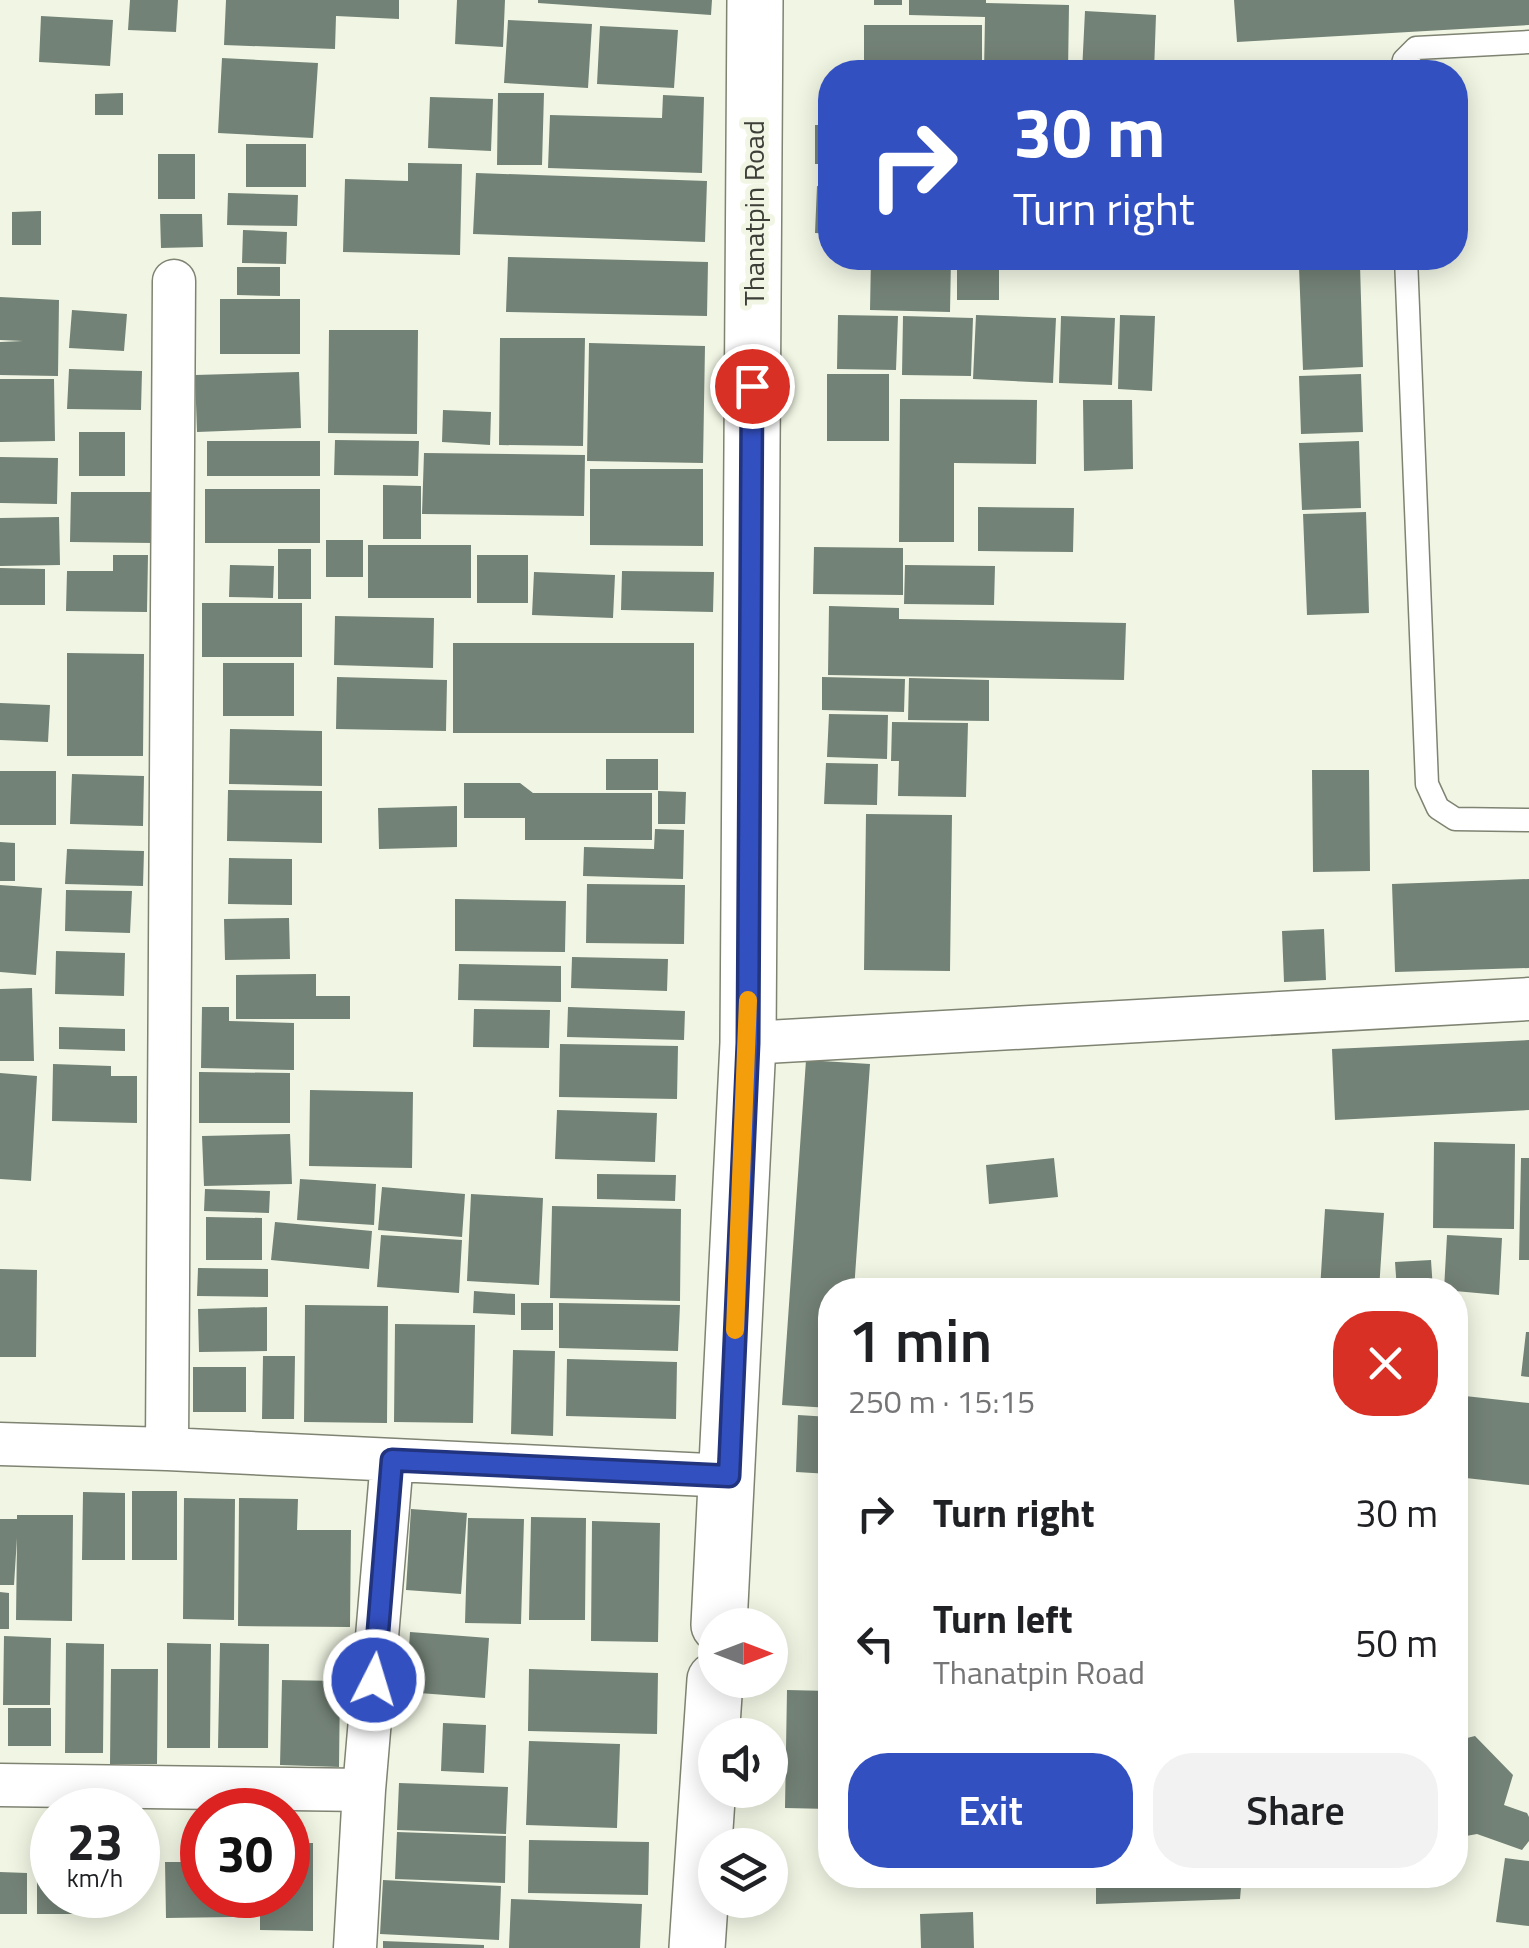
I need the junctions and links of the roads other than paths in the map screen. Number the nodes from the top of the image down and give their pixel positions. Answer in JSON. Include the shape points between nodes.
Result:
{"nodes":[{"id":1,"x":755,"y":0,"type":"edge"},
{"id":2,"x":1529,"y":42,"type":"edge"},
{"id":3,"x":1404,"y":60,"type":"edge"},
{"id":4,"x":1406,"y":270,"type":"edge"},
{"id":5,"x":174,"y":281,"type":"dead end"},
{"id":6,"x":1529,"y":820,"type":"edge"},
{"id":7,"x":1529,"y":999,"type":"edge"},
{"id":8,"x":748,"y":1043,"type":"junction"},
{"id":9,"x":0,"y":1444,"type":"edge"},
{"id":10,"x":166,"y":1449,"type":"junction"},
{"id":11,"x":392,"y":1460,"type":"junction"},
{"id":12,"x":729,"y":1476,"type":"junction"},
{"id":13,"x":720,"y":1608,"type":"edge"},
{"id":14,"x":715,"y":1698,"type":"edge"},
{"id":15,"x":0,"y":1786,"type":"edge"},
{"id":16,"x":364,"y":1790,"type":"junction"},
{"id":17,"x":355,"y":1948,"type":"edge"},
{"id":18,"x":698,"y":1948,"type":"edge"}],
"edges":[{"from":1,"to":8,"type":"main road","name":"Thanatpin Road"},
{"from":2,"to":3,"type":"lane","via":[[1416,48]]},
{"from":4,"to":6,"type":"lane","via":[[1427,784],[1438,808],[1455,819]]},
{"from":5,"to":10,"type":"street"},
{"from":7,"to":8,"type":"street"},
{"from":8,"to":12,"type":"main road","name":"Thanatpin Road"},
{"from":9,"to":10,"type":"street"},
{"from":10,"to":11,"type":"street"},
{"from":11,"to":12,"type":"street"},
{"from":11,"to":16,"type":"street"},
{"from":12,"to":13,"type":"main road","name":"Thanatpin Road"},
{"from":14,"to":18,"type":"main road"},
{"from":15,"to":16,"type":"street"},
{"from":16,"to":17,"type":"street"}]}
